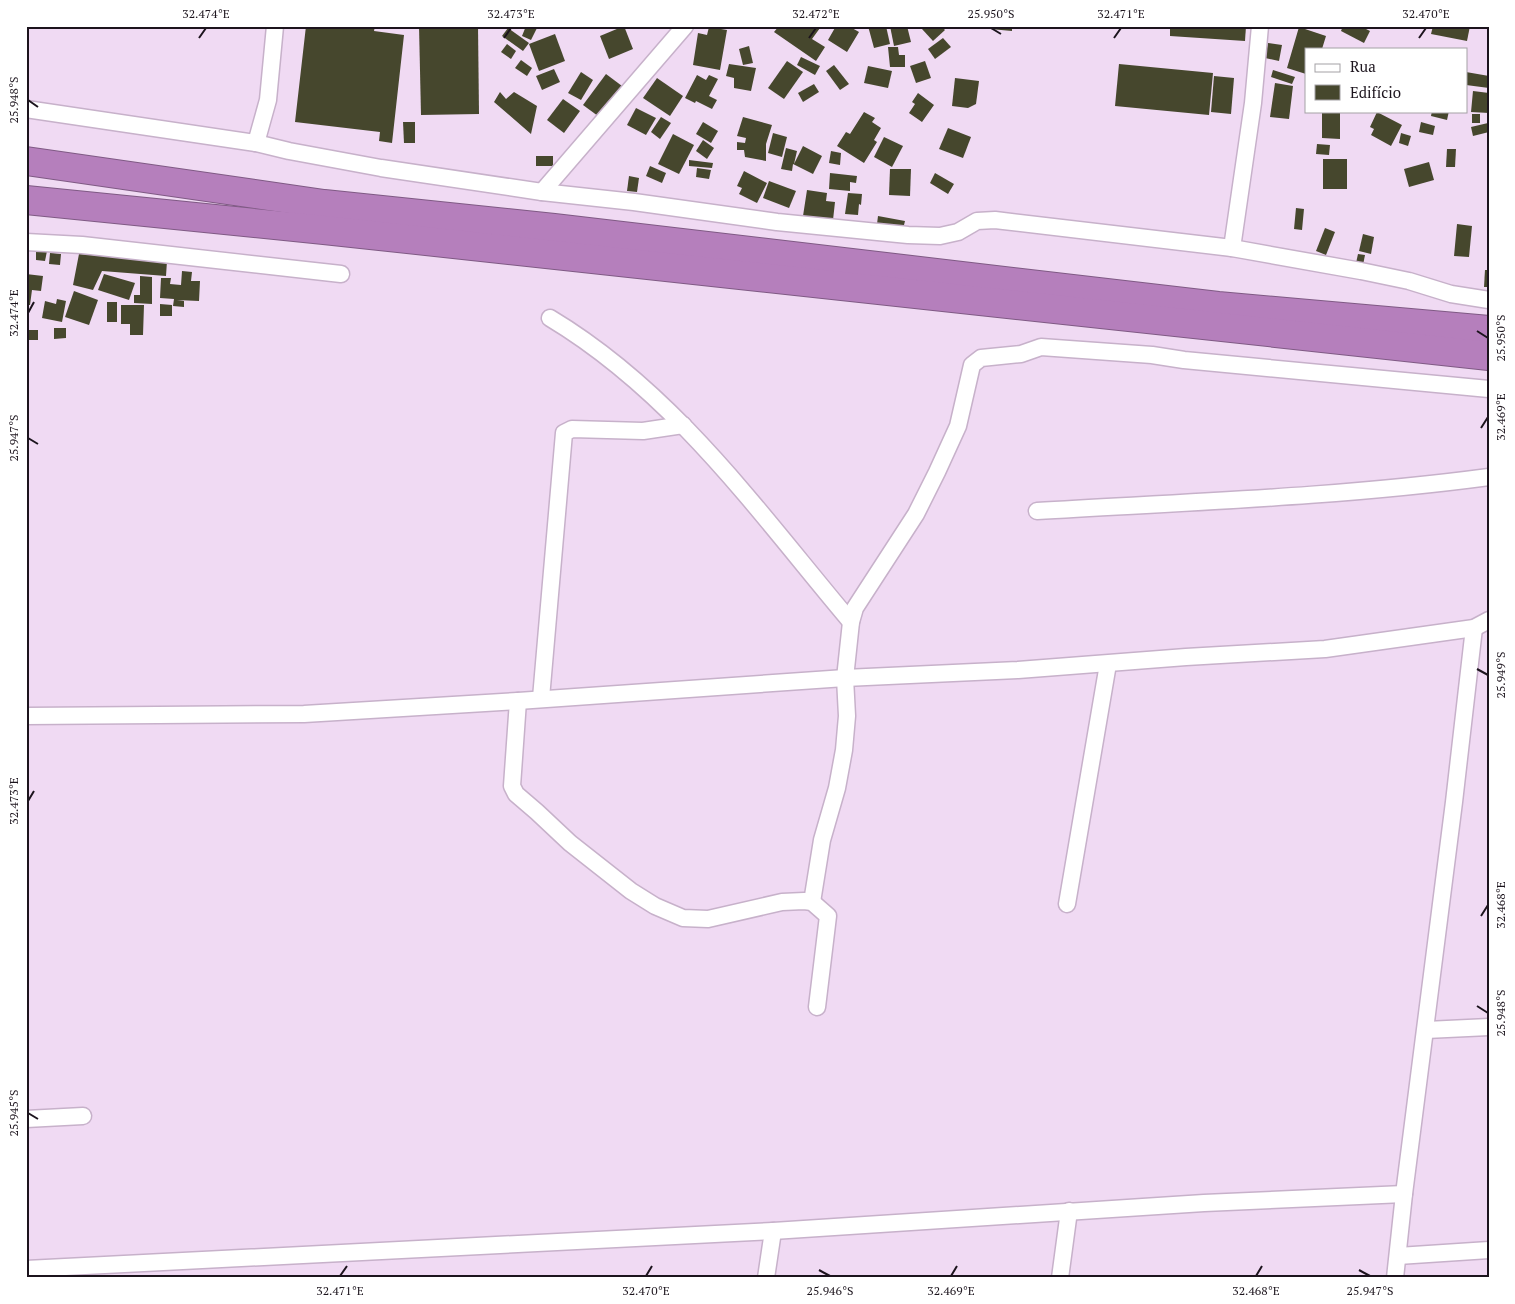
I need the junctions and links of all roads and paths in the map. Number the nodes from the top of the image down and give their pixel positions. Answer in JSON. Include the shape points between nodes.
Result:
{"nodes":[{"id":1,"x":274,"y":26,"type":"edge"},
{"id":2,"x":686,"y":26,"type":"edge"},
{"id":3,"x":1260,"y":26,"type":"edge"},
{"id":4,"x":26,"y":109,"type":"edge"},
{"id":5,"x":256,"y":143,"type":"junction"},
{"id":6,"x":26,"y":161,"type":"edge"},
{"id":7,"x":542,"y":192,"type":"junction"},
{"id":8,"x":26,"y":200,"type":"edge"},
{"id":9,"x":26,"y":242,"type":"edge"},
{"id":10,"x":1232,"y":248,"type":"junction"},
{"id":11,"x":341,"y":274,"type":"dead end"},
{"id":12,"x":1489,"y":300,"type":"edge"},
{"id":13,"x":550,"y":318,"type":"dead end"},
{"id":14,"x":1489,"y":330,"type":"edge"},
{"id":15,"x":1489,"y":356,"type":"edge"},
{"id":16,"x":1489,"y":389,"type":"edge"},
{"id":17,"x":683,"y":425,"type":"junction"},
{"id":18,"x":1489,"y":477,"type":"edge"},
{"id":19,"x":1037,"y":511,"type":"dead end"},
{"id":20,"x":1489,"y":620,"type":"edge"},
{"id":21,"x":851,"y":622,"type":"junction"},
{"id":22,"x":1474,"y":628,"type":"junction"},
{"id":23,"x":1108,"y":664,"type":"junction"},
{"id":24,"x":845,"y":678,"type":"junction"},
{"id":25,"x":541,"y":698,"type":"junction"},
{"id":26,"x":518,"y":701,"type":"junction"},
{"id":27,"x":26,"y":716,"type":"edge"},
{"id":28,"x":812,"y":902,"type":"junction"},
{"id":29,"x":1067,"y":904,"type":"dead end"},
{"id":30,"x":817,"y":1007,"type":"dead end"},
{"id":31,"x":1489,"y":1027,"type":"edge"},
{"id":32,"x":1426,"y":1030,"type":"junction"},
{"id":33,"x":83,"y":1116,"type":"dead end"},
{"id":34,"x":26,"y":1119,"type":"edge"},
{"id":35,"x":1404,"y":1194,"type":"junction"},
{"id":36,"x":1069,"y":1211,"type":"junction"},
{"id":37,"x":774,"y":1231,"type":"junction"},
{"id":38,"x":1489,"y":1250,"type":"edge"},
{"id":39,"x":1398,"y":1256,"type":"junction"},
{"id":40,"x":26,"y":1269,"type":"edge"},
{"id":41,"x":766,"y":1278,"type":"edge"},
{"id":42,"x":1060,"y":1278,"type":"edge"},
{"id":43,"x":1395,"y":1278,"type":"edge"}],
"edges":[{"from":1,"to":5,"type":"street","via":[[268,100]]},
{"from":2,"to":7,"type":"street"},
{"from":3,"to":10,"type":"street","via":[[1253,103]]},
{"from":4,"to":5,"type":"street"},
{"from":5,"to":7,"type":"street","via":[[288,152],[381,168]]},
{"from":6,"to":14,"type":"highway","via":[[334,205],[1218,306]]},
{"from":7,"to":10,"type":"street","via":[[908,235],[940,236],[958,232],[977,221],[995,220]]},
{"from":8,"to":15,"type":"highway"},
{"from":9,"to":11,"type":"street","via":[[82,245]]},
{"from":10,"to":12,"type":"street","via":[[1361,271],[1451,294]]},
{"from":13,"to":17,"type":"street","via":[[615,364]]},
{"from":16,"to":21,"type":"street","via":[[1065,348],[1041,347],[1021,354],[980,358],[972,365],[958,426],[937,472],[916,514],[855,608]]},
{"from":17,"to":21,"type":"street","via":[[728,472]]},
{"from":17,"to":25,"type":"street","via":[[643,431],[572,429],[564,433]]},
{"from":18,"to":19,"type":"street","via":[[1284,497]]},
{"from":20,"to":22,"type":"street"},
{"from":21,"to":24,"type":"street"},
{"from":22,"to":23,"type":"street","via":[[1325,649]]},
{"from":22,"to":32,"type":"street"},
{"from":23,"to":24,"type":"street"},
{"from":23,"to":29,"type":"street"},
{"from":24,"to":25,"type":"street"},
{"from":24,"to":28,"type":"street","via":[[847,716],[844,750],[822,840]]},
{"from":25,"to":26,"type":"street"},
{"from":26,"to":27,"type":"street","via":[[304,714]]},
{"from":26,"to":28,"type":"street","via":[[512,786],[516,794],[570,843],[631,891],[683,918],[708,919],[782,902]]},
{"from":28,"to":30,"type":"street","via":[[828,916]]},
{"from":31,"to":32,"type":"street"},
{"from":32,"to":35,"type":"street"},
{"from":33,"to":34,"type":"street"},
{"from":35,"to":36,"type":"street"},
{"from":35,"to":39,"type":"street"},
{"from":36,"to":37,"type":"street"},
{"from":36,"to":42,"type":"street"},
{"from":37,"to":40,"type":"street"},
{"from":37,"to":41,"type":"street"},
{"from":38,"to":39,"type":"street"},
{"from":39,"to":43,"type":"street"}]}
